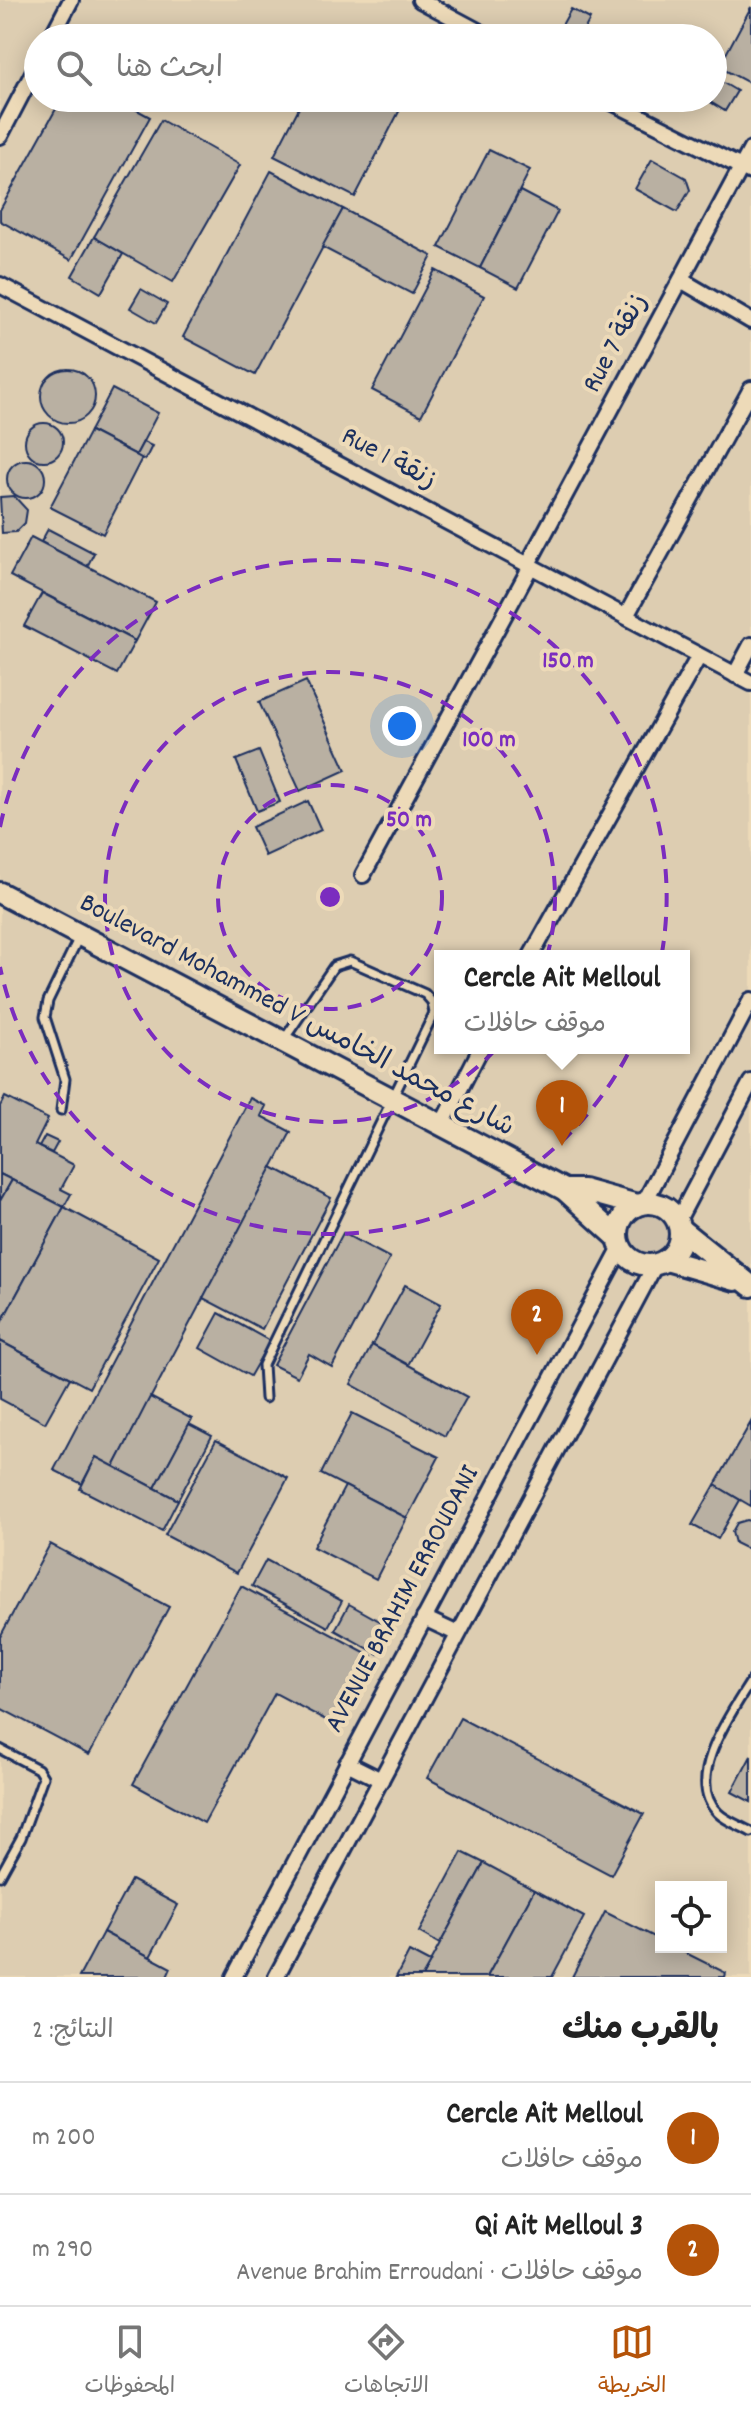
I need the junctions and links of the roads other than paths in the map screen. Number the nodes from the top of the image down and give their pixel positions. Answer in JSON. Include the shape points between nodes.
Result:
{"nodes":[{"id":1,"x":71,"y":0,"type":"edge"},
{"id":2,"x":420,"y":0,"type":"edge"},
{"id":3,"x":58,"y":24,"type":"edge"},
{"id":4,"x":465,"y":24,"type":"edge"},
{"id":5,"x":24,"y":90,"type":"edge"},
{"id":6,"x":632,"y":112,"type":"edge"},
{"id":7,"x":0,"y":136,"type":"edge"},
{"id":8,"x":751,"y":149,"type":"edge"},
{"id":9,"x":746,"y":169,"type":"edge"},
{"id":10,"x":681,"y":280,"type":"junction"},
{"id":11,"x":0,"y":285,"type":"edge"},
{"id":12,"x":751,"y":321,"type":"edge"},
{"id":13,"x":751,"y":389,"type":"edge"},
{"id":14,"x":529,"y":565,"type":"junction"},
{"id":15,"x":626,"y":616,"type":"junction"},
{"id":16,"x":751,"y":645,"type":"edge"},
{"id":17,"x":699,"y":656,"type":"junction"},
{"id":18,"x":735,"y":675,"type":"junction"},
{"id":19,"x":751,"y":683,"type":"edge"},
{"id":20,"x":363,"y":875,"type":"dead end"},
{"id":21,"x":0,"y":893,"type":"edge"},
{"id":22,"x":79,"y":935,"type":"junction"},
{"id":23,"x":534,"y":950,"type":"edge"},
{"id":24,"x":751,"y":1000,"type":"edge"},
{"id":25,"x":282,"y":1043,"type":"junction"},
{"id":26,"x":478,"y":1054,"type":"edge"},
{"id":27,"x":751,"y":1082,"type":"edge"},
{"id":28,"x":390,"y":1101,"type":"junction"},
{"id":29,"x":61,"y":1110,"type":"dead end"},
{"id":30,"x":441,"y":1126,"type":"junction"},
{"id":31,"x":565,"y":1190,"type":"junction"},
{"id":32,"x":641,"y":1204,"type":"junction"},
{"id":33,"x":679,"y":1225,"type":"junction"},
{"id":34,"x":619,"y":1242,"type":"junction"},
{"id":35,"x":660,"y":1262,"type":"junction"},
{"id":36,"x":747,"y":1284,"type":"edge"},
{"id":37,"x":265,"y":1398,"type":"dead end"},
{"id":38,"x":424,"y":1618,"type":"junction"},
{"id":39,"x":458,"y":1634,"type":"junction"},
{"id":40,"x":751,"y":1681,"type":"edge"},
{"id":41,"x":0,"y":1749,"type":"edge"},
{"id":42,"x":347,"y":1763,"type":"junction"},
{"id":43,"x":381,"y":1780,"type":"junction"},
{"id":44,"x":751,"y":1832,"type":"edge"},
{"id":45,"x":0,"y":1876,"type":"edge"},
{"id":46,"x":234,"y":1977,"type":"edge"},
{"id":47,"x":276,"y":1977,"type":"edge"}],
"edges":[{"from":1,"to":3,"type":"street"},
{"from":2,"to":4,"type":"street"},
{"from":5,"to":7,"type":"street"},
{"from":6,"to":9,"type":"street"},
{"from":8,"to":9,"type":"street","name":"Rue 7 زنقة"},
{"from":9,"to":10,"type":"street","name":"Rue 7 زنقة"},
{"from":10,"to":12,"type":"street"},
{"from":10,"to":14,"type":"street","name":"Rue 7 زنقة"},
{"from":11,"to":14,"type":"street","name":"Rue 1 زنقة"},
{"from":13,"to":15,"type":"street"},
{"from":14,"to":15,"type":"street","name":"Rue 1 زنقة"},
{"from":14,"to":20,"type":"street","name":"Rue 7 زنقة"},
{"from":15,"to":17,"type":"street","name":"Rue 1 زنقة"},
{"from":16,"to":18,"type":"street"},
{"from":17,"to":18,"type":"street","name":"Rue 1 زنقة"},
{"from":17,"to":23,"type":"street"},
{"from":18,"to":19,"type":"street","name":"Rue 1 زنقة"},
{"from":21,"to":22,"type":"main road","name":"Boulevard Mohammed V شارع محمد الخامس"},
{"from":22,"to":25,"type":"main road","name":"Boulevard Mohammed V شارع محمد الخامس"},
{"from":22,"to":29,"type":"lane","via":[[45,1017],[65,1079]]},
{"from":24,"to":32,"type":"street"},
{"from":25,"to":28,"type":"main road","name":"Boulevard Mohammed V شارع محمد الخامس"},
{"from":25,"to":28,"type":"lane","via":[[341,962],[350,961],[425,994],[434,1013]]},
{"from":26,"to":30,"type":"street"},
{"from":27,"to":33,"type":"street"},
{"from":28,"to":30,"type":"main road","name":"Boulevard Mohammed V شارع محمد الخامس"},
{"from":28,"to":37,"type":"lane","via":[[263,1365]]},
{"from":30,"to":31,"type":"main road","name":"Boulevard Mohammed V شارع محمد الخامس"},
{"from":31,"to":32,"type":"main road","name":"Boulevard Mohammed V شارع محمد الخامس"},
{"from":31,"to":34,"type":"main road","name":"Boulevard Mohammed V شارع محمد الخامس"},
{"from":32,"to":33,"type":"main road","via":[[664,1206]]},
{"from":32,"to":34,"type":"main road","via":[[622,1217]]},
{"from":33,"to":35,"type":"main road","via":[[677,1247]]},
{"from":33,"to":36,"type":"main road"},
{"from":34,"to":35,"type":"main road","via":[[635,1262]]},
{"from":34,"to":38,"type":"street","name":"AVENUE BRAHIM ERROUDANI"},
{"from":35,"to":36,"type":"main road"},
{"from":35,"to":39,"type":"street"},
{"from":38,"to":39,"type":"street"},
{"from":38,"to":42,"type":"street","name":"AVENUE BRAHIM ERROUDANI"},
{"from":39,"to":43,"type":"street"},
{"from":40,"to":44,"type":"lane","via":[[714,1742],[705,1789],[717,1812]]},
{"from":41,"to":45,"type":"lane","via":[[43,1777],[21,1838]]},
{"from":42,"to":43,"type":"street"},
{"from":42,"to":46,"type":"street","name":"AVENUE BRAHIM ERROUDANI"},
{"from":43,"to":47,"type":"street"}]}
